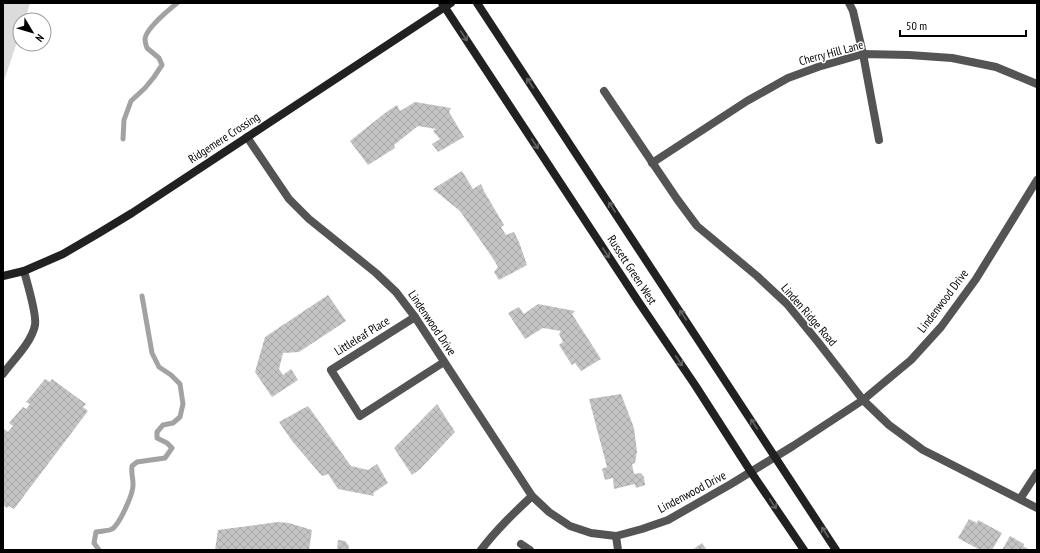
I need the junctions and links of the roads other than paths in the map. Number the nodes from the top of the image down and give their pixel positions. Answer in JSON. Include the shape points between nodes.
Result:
{"nodes":[{"id":1,"x":477,"y":3,"type":"edge"},
{"id":2,"x":848,"y":3,"type":"edge"},
{"id":3,"x":446,"y":4,"type":"edge"},
{"id":4,"x":863,"y":54,"type":"junction"},
{"id":5,"x":1037,"y":84,"type":"edge"},
{"id":6,"x":604,"y":91,"type":"dead end"},
{"id":7,"x":247,"y":137,"type":"junction"},
{"id":8,"x":879,"y":140,"type":"dead end"},
{"id":9,"x":652,"y":163,"type":"junction"},
{"id":10,"x":1037,"y":180,"type":"edge"},
{"id":11,"x":24,"y":271,"type":"junction"},
{"id":12,"x":3,"y":276,"type":"edge"},
{"id":13,"x":415,"y":317,"type":"junction"},
{"id":14,"x":444,"y":362,"type":"junction"},
{"id":15,"x":3,"y":374,"type":"edge"},
{"id":16,"x":863,"y":400,"type":"junction"},
{"id":17,"x":776,"y":457,"type":"junction"},
{"id":18,"x":751,"y":472,"type":"junction"},
{"id":19,"x":1037,"y":473,"type":"edge"},
{"id":20,"x":532,"y":496,"type":"junction"},
{"id":21,"x":1020,"y":499,"type":"junction"},
{"id":22,"x":1037,"y":508,"type":"edge"},
{"id":23,"x":616,"y":536,"type":"junction"},
{"id":24,"x":521,"y":544,"type":"dead end"},
{"id":25,"x":481,"y":550,"type":"edge"},
{"id":26,"x":530,"y":550,"type":"edge"},
{"id":27,"x":618,"y":550,"type":"edge"},
{"id":28,"x":804,"y":550,"type":"edge"},
{"id":29,"x":836,"y":550,"type":"edge"}],
"edges":[{"from":17,"to":1,"type":"street","name":"Russett Green West","one_way":true},
{"from":2,"to":4,"type":"street","via":[[853,12]]},
{"from":3,"to":7,"type":"street","name":"Ridgemere Crossing"},
{"from":3,"to":18,"type":"street","name":"Russett Green West","one_way":true},
{"from":4,"to":5,"type":"street","name":"Cherry Hill Lane","via":[[909,54],[952,58],[996,67]]},
{"from":4,"to":8,"type":"street"},
{"from":4,"to":9,"type":"street","name":"Cherry Hill Lane","via":[[788,78],[747,101]]},
{"from":6,"to":9,"type":"street","name":"Linden Ridge Road"},
{"from":7,"to":11,"type":"street","name":"Ridgemere Crossing","via":[[99,233],[63,254]]},
{"from":7,"to":13,"type":"street","name":"Lindenwood Drive","via":[[289,199],[309,219],[376,272],[396,292]]},
{"from":9,"to":16,"type":"street","name":"Linden Ridge Road","via":[[697,226],[786,304]]},
{"from":10,"to":16,"type":"street","name":"Lindenwood Drive","via":[[976,279],[941,327],[911,360]]},
{"from":11,"to":12,"type":"street","name":"Ridgemere Crossing"},
{"from":11,"to":15,"type":"street","via":[[34,309],[35,324],[28,342]]},
{"from":13,"to":14,"type":"street","name":"Lindenwood Drive"},
{"from":13,"to":14,"type":"street","name":"Littleleaf Place","via":[[331,370],[360,416]]},
{"from":14,"to":20,"type":"street","name":"Lindenwood Drive"},
{"from":16,"to":17,"type":"street","name":"Lindenwood Drive"},
{"from":16,"to":21,"type":"street","name":"Linden Ridge Road","via":[[889,425],[922,450]]},
{"from":17,"to":18,"type":"street","name":"Lindenwood Drive"},
{"from":29,"to":17,"type":"street","name":"Russett Green West","one_way":true},
{"from":18,"to":23,"type":"street","name":"Lindenwood Drive","via":[[668,520]]},
{"from":18,"to":28,"type":"street","name":"Russett Green West","one_way":true},
{"from":19,"to":21,"type":"street"},
{"from":20,"to":23,"type":"street","name":"Lindenwood Drive","via":[[549,512],[570,526],[591,533]]},
{"from":20,"to":25,"type":"street","via":[[510,516]]},
{"from":21,"to":22,"type":"street","name":"Linden Ridge Road"},
{"from":23,"to":27,"type":"street"},
{"from":24,"to":26,"type":"street"}]}
